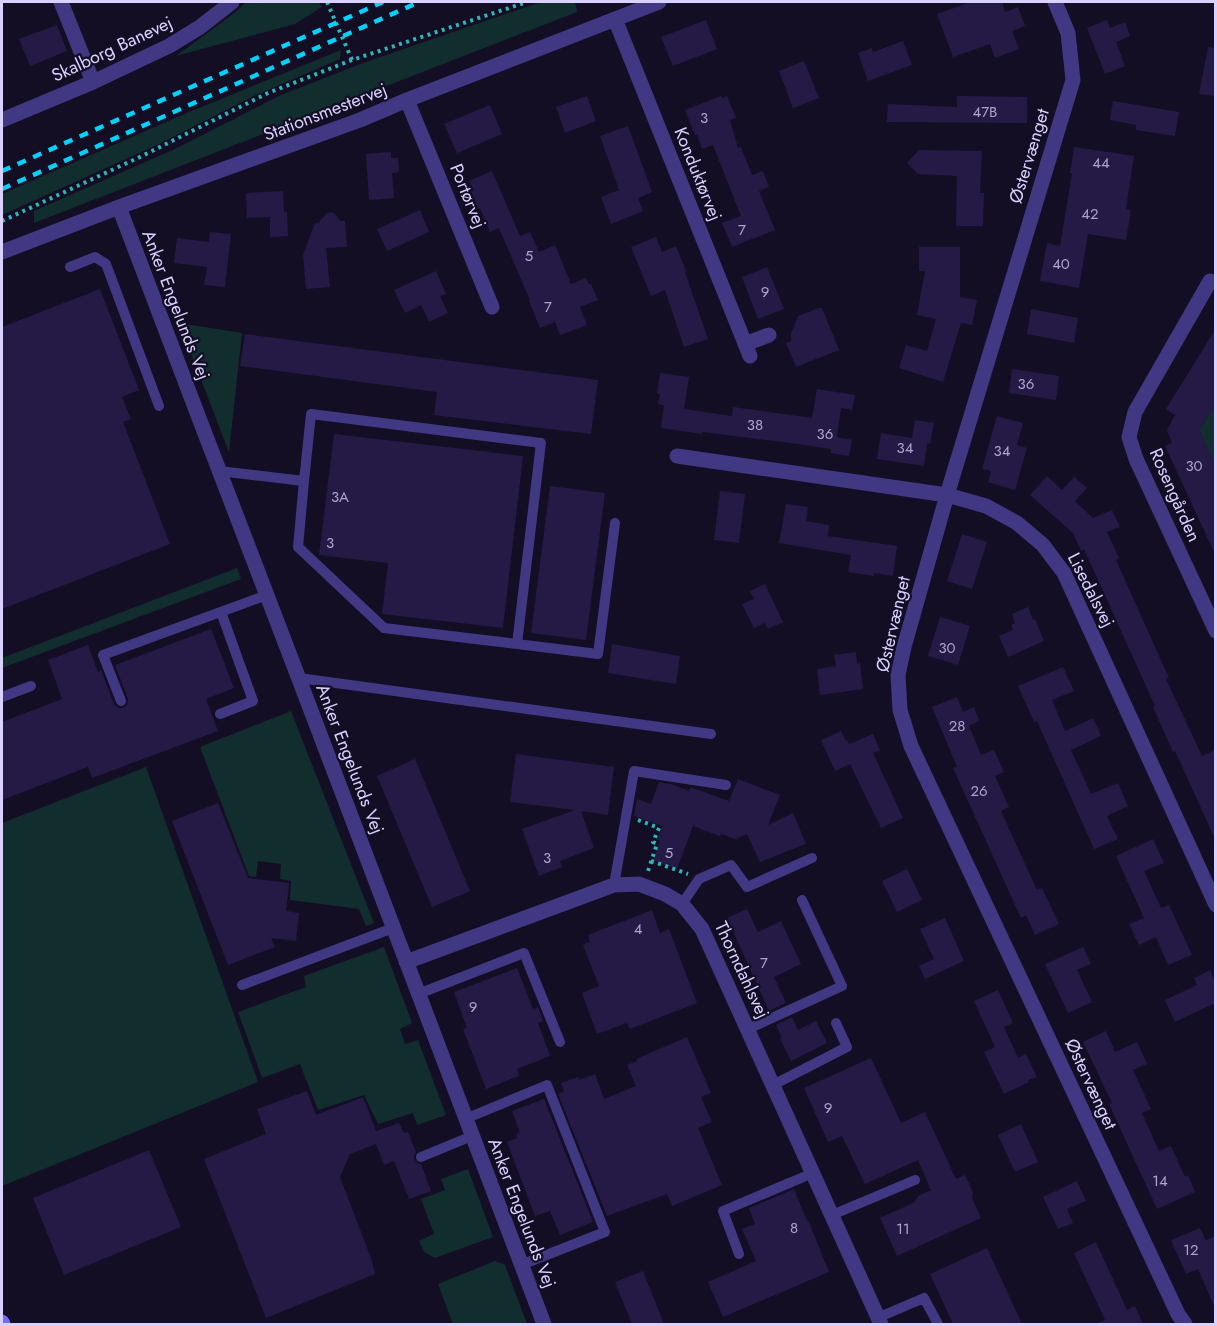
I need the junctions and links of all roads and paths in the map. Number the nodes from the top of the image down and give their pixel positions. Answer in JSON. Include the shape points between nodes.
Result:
{"nodes":[{"id":1,"x":61,"y":2,"type":"edge"},
{"id":2,"x":232,"y":2,"type":"edge"},
{"id":3,"x":527,"y":2,"type":"edge"},
{"id":4,"x":659,"y":2,"type":"edge"},
{"id":5,"x":1055,"y":2,"type":"edge"},
{"id":6,"x":328,"y":3,"type":"edge"},
{"id":7,"x":615,"y":19,"type":"junction"},
{"id":8,"x":352,"y":60,"type":"junction"},
{"id":9,"x":93,"y":82,"type":"junction"},
{"id":10,"x":407,"y":100,"type":"junction"},
{"id":11,"x":2,"y":120,"type":"edge"},
{"id":12,"x":119,"y":207,"type":"junction"},
{"id":13,"x":2,"y":221,"type":"edge"},
{"id":14,"x":2,"y":252,"type":"edge"},
{"id":15,"x":70,"y":267,"type":"dead end"},
{"id":16,"x":1210,"y":281,"type":"dead end"},
{"id":17,"x":492,"y":307,"type":"dead end"},
{"id":18,"x":769,"y":335,"type":"dead end"},
{"id":19,"x":159,"y":406,"type":"dead end"},
{"id":20,"x":677,"y":456,"type":"dead end"},
{"id":21,"x":219,"y":471,"type":"junction"},
{"id":22,"x":304,"y":481,"type":"junction"},
{"id":23,"x":947,"y":495,"type":"junction"},
{"id":24,"x":615,"y":523,"type":"dead end"},
{"id":25,"x":267,"y":595,"type":"junction"},
{"id":26,"x":221,"y":612,"type":"junction"},
{"id":27,"x":1215,"y":631,"type":"edge"},
{"id":28,"x":517,"y":645,"type":"junction"},
{"id":29,"x":299,"y":678,"type":"junction"},
{"id":30,"x":31,"y":686,"type":"dead end"},
{"id":31,"x":2,"y":697,"type":"edge"},
{"id":32,"x":122,"y":701,"type":"dead end"},
{"id":33,"x":220,"y":714,"type":"dead end"},
{"id":34,"x":711,"y":734,"type":"dead end"},
{"id":35,"x":726,"y":785,"type":"dead end"},
{"id":36,"x":637,"y":819,"type":"dead end"},
{"id":37,"x":812,"y":858,"type":"dead end"},
{"id":38,"x":651,"y":861,"type":"junction"},
{"id":39,"x":699,"y":879,"type":"junction"},
{"id":40,"x":614,"y":885,"type":"junction"},
{"id":41,"x":642,"y":885,"type":"junction"},
{"id":42,"x":802,"y":900,"type":"dead end"},
{"id":43,"x":682,"y":904,"type":"junction"},
{"id":44,"x":1215,"y":905,"type":"edge"},
{"id":45,"x":393,"y":928,"type":"junction"},
{"id":46,"x":406,"y":962,"type":"junction"},
{"id":47,"x":242,"y":985,"type":"dead end"},
{"id":48,"x":418,"y":994,"type":"junction"},
{"id":49,"x":836,"y":1023,"type":"dead end"},
{"id":50,"x":748,"y":1029,"type":"junction"},
{"id":51,"x":560,"y":1042,"type":"dead end"},
{"id":52,"x":773,"y":1084,"type":"junction"},
{"id":53,"x":465,"y":1119,"type":"junction"},
{"id":54,"x":472,"y":1136,"type":"junction"},
{"id":55,"x":421,"y":1157,"type":"dead end"},
{"id":56,"x":813,"y":1173,"type":"junction"},
{"id":57,"x":915,"y":1180,"type":"dead end"},
{"id":58,"x":832,"y":1215,"type":"junction"},
{"id":59,"x":739,"y":1254,"type":"dead end"},
{"id":60,"x":521,"y":1265,"type":"junction"},
{"id":61,"x":879,"y":1321,"type":"edge"},
{"id":62,"x":544,"y":1324,"type":"edge"},
{"id":63,"x":938,"y":1324,"type":"edge"},
{"id":64,"x":1185,"y":1324,"type":"edge"}],
"edges":[{"from":1,"to":9,"type":"street"},
{"from":2,"to":9,"type":"street","name":"Skalborg Banevej","via":[[169,46]]},
{"from":3,"to":8,"type":"path"},
{"from":4,"to":7,"type":"street","name":"Stationsmestervej"},
{"from":5,"to":23,"type":"street","name":"Østervænget","via":[[1068,33],[1073,80]]},
{"from":6,"to":8,"type":"path"},
{"from":7,"to":10,"type":"street","name":"Stationsmestervej"},
{"from":7,"to":18,"type":"street","name":"Konduktørvej","via":[[747,350]]},
{"from":8,"to":13,"type":"path","via":[[268,93]]},
{"from":9,"to":11,"type":"street","name":"Skalborg Banevej"},
{"from":10,"to":12,"type":"street","name":"Stationsmestervej"},
{"from":10,"to":17,"type":"street","name":"Portørvej"},
{"from":12,"to":14,"type":"street","name":"Stationsmestervej"},
{"from":12,"to":21,"type":"street","name":"Anker Engelunds Vej"},
{"from":15,"to":19,"type":"lane","via":[[95,257],[106,264]]},
{"from":16,"to":27,"type":"street","name":"Rosengården","via":[[1135,412],[1129,437]]},
{"from":20,"to":23,"type":"street","name":"Lisedalsvej"},
{"from":21,"to":22,"type":"lane"},
{"from":21,"to":25,"type":"street","name":"Anker Engelunds Vej"},
{"from":22,"to":28,"type":"lane","via":[[298,547],[384,628]]},
{"from":22,"to":28,"type":"lane","via":[[311,414],[541,443]]},
{"from":23,"to":44,"type":"street","name":"Lisedalsvej","via":[[986,506],[1017,523],[1043,545],[1064,573]]},
{"from":23,"to":64,"type":"street","name":"Østervænget","via":[[898,675],[900,710],[910,746]]},
{"from":24,"to":28,"type":"lane","via":[[598,654]]},
{"from":25,"to":26,"type":"lane"},
{"from":25,"to":29,"type":"street","name":"Anker Engelunds Vej"},
{"from":26,"to":32,"type":"lane","via":[[103,655]]},
{"from":26,"to":33,"type":"lane","via":[[253,701]]},
{"from":29,"to":34,"type":"lane"},
{"from":29,"to":45,"type":"street","name":"Anker Engelunds Vej"},
{"from":30,"to":31,"type":"lane"},
{"from":35,"to":40,"type":"lane","via":[[633,771]]},
{"from":36,"to":38,"type":"path","via":[[659,828]]},
{"from":37,"to":39,"type":"lane","via":[[747,887],[731,865]]},
{"from":38,"to":39,"type":"path"},
{"from":38,"to":41,"type":"path"},
{"from":39,"to":43,"type":"lane"},
{"from":40,"to":41,"type":"street","name":"Thorndahlsvej"},
{"from":40,"to":46,"type":"street","name":"Thorndahlsvej"},
{"from":41,"to":43,"type":"street","name":"Thorndahlsvej"},
{"from":42,"to":50,"type":"lane","via":[[842,986]]},
{"from":43,"to":50,"type":"street","name":"Thorndahlsvej","via":[[702,929]]},
{"from":45,"to":46,"type":"street","name":"Anker Engelunds Vej"},
{"from":45,"to":47,"type":"lane"},
{"from":46,"to":48,"type":"street","name":"Anker Engelunds Vej"},
{"from":48,"to":51,"type":"lane","via":[[524,953]]},
{"from":48,"to":53,"type":"street","name":"Anker Engelunds Vej"},
{"from":49,"to":52,"type":"lane","via":[[848,1047]]},
{"from":50,"to":52,"type":"street","name":"Thorndahlsvej"},
{"from":52,"to":56,"type":"street","name":"Thorndahlsvej"},
{"from":53,"to":54,"type":"street","name":"Anker Engelunds Vej"},
{"from":53,"to":60,"type":"lane","via":[[547,1085],[605,1233]]},
{"from":54,"to":55,"type":"lane"},
{"from":54,"to":60,"type":"street","name":"Anker Engelunds Vej"},
{"from":56,"to":58,"type":"street","name":"Thorndahlsvej"},
{"from":56,"to":59,"type":"lane","via":[[723,1211]]},
{"from":57,"to":58,"type":"lane"},
{"from":58,"to":61,"type":"street","name":"Thorndahlsvej"},
{"from":60,"to":62,"type":"street","name":"Anker Engelunds Vej"},
{"from":61,"to":63,"type":"lane","via":[[924,1298]]}]}
